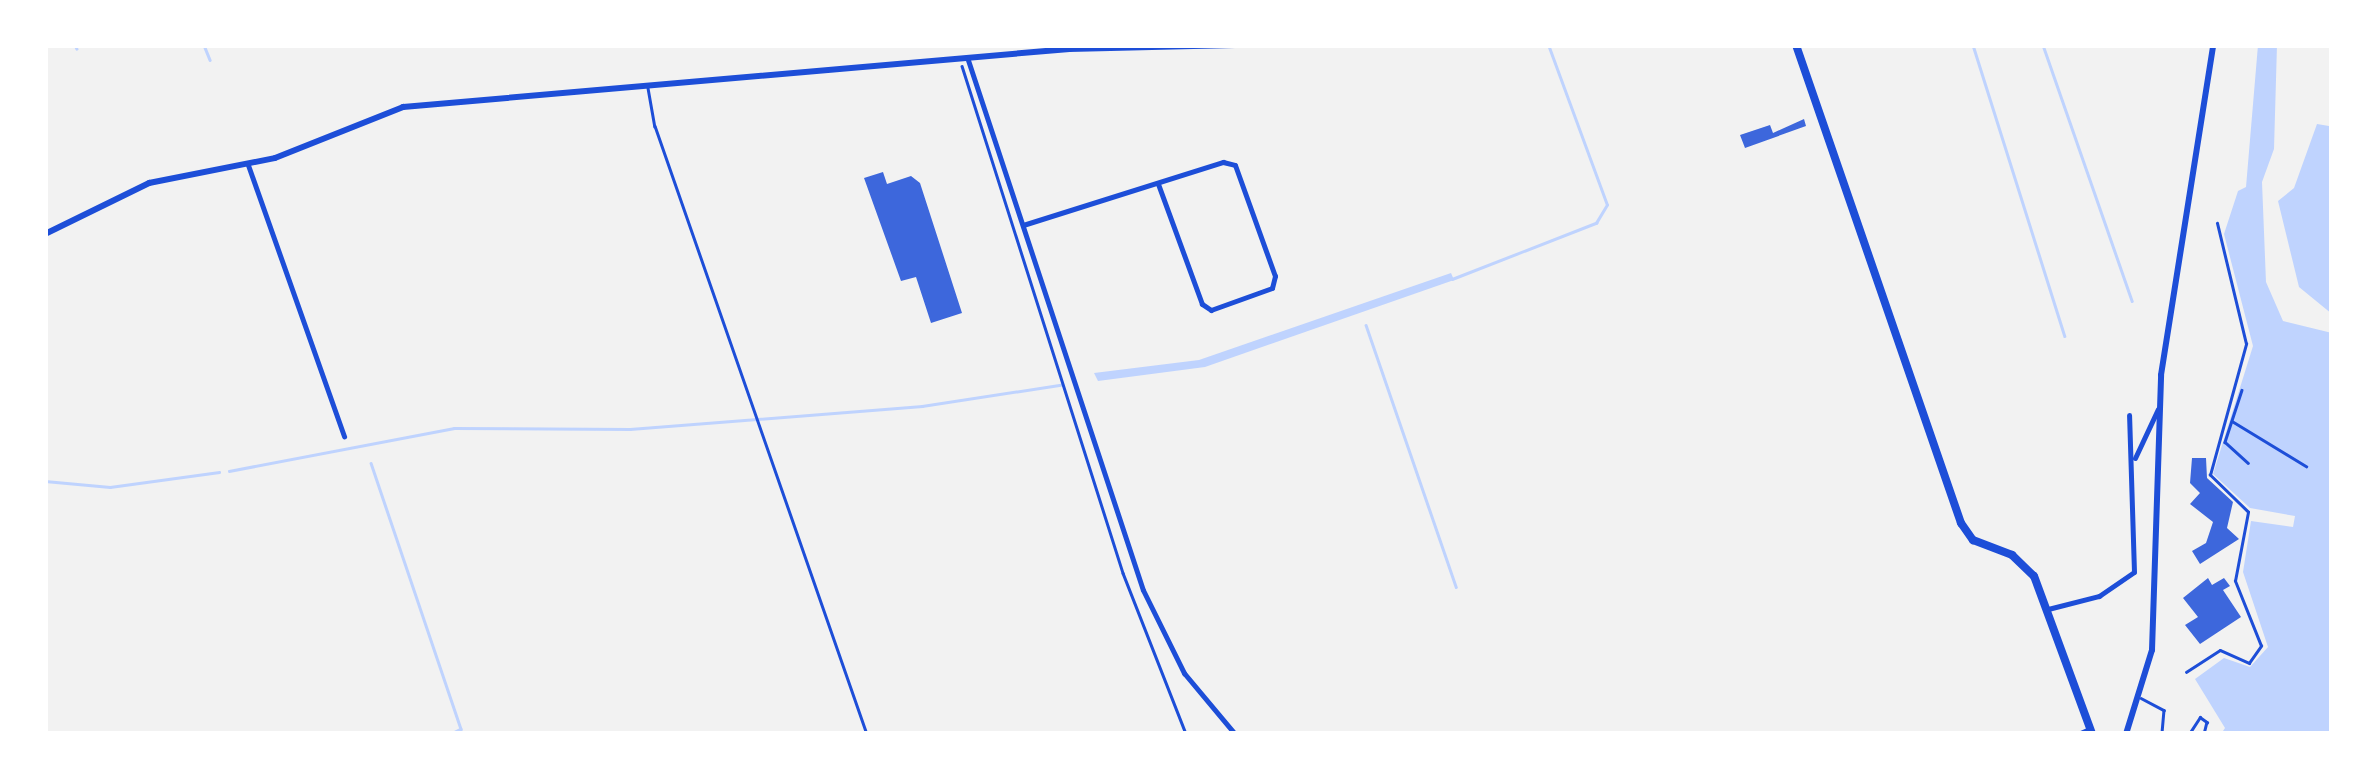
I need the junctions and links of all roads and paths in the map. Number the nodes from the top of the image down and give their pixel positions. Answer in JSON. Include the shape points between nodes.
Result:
{"nodes":[{"id":1,"x":1235,"y":45,"type":"edge"},
{"id":2,"x":1796,"y":45,"type":"edge"},
{"id":3,"x":2214,"y":45,"type":"edge"},
{"id":4,"x":964,"y":57,"type":"junction"},
{"id":5,"x":648,"y":88,"type":"junction"},
{"id":6,"x":248,"y":165,"type":"junction"},
{"id":7,"x":1158,"y":184,"type":"junction"},
{"id":8,"x":2217,"y":222,"type":"dead end"},
{"id":9,"x":1023,"y":225,"type":"junction"},
{"id":10,"x":45,"y":234,"type":"edge"},
{"id":11,"x":2242,"y":390,"type":"dead end"},
{"id":12,"x":2158,"y":409,"type":"junction"},
{"id":13,"x":2129,"y":415,"type":"dead end"},
{"id":14,"x":2232,"y":421,"type":"junction"},
{"id":15,"x":344,"y":436,"type":"dead end"},
{"id":16,"x":2134,"y":460,"type":"junction"},
{"id":17,"x":2248,"y":463,"type":"dead end"},
{"id":18,"x":2306,"y":466,"type":"dead end"},
{"id":19,"x":2048,"y":610,"type":"junction"},
{"id":20,"x":2186,"y":672,"type":"dead end"},
{"id":21,"x":2141,"y":698,"type":"junction"},
{"id":22,"x":2094,"y":732,"type":"edge"},
{"id":23,"x":867,"y":734,"type":"edge"},
{"id":24,"x":1186,"y":734,"type":"edge"},
{"id":25,"x":1235,"y":734,"type":"edge"},
{"id":26,"x":2078,"y":734,"type":"edge"},
{"id":27,"x":2126,"y":734,"type":"edge"},
{"id":28,"x":2162,"y":734,"type":"edge"},
{"id":29,"x":2189,"y":734,"type":"edge"},
{"id":30,"x":2204,"y":734,"type":"edge"}],
"edges":[{"from":1,"to":4,"type":"street"},
{"from":2,"to":19,"type":"main road","via":[[1961,523],[1979,543],[2024,564]]},
{"from":3,"to":12,"type":"street"},
{"from":4,"to":5,"type":"street"},
{"from":4,"to":9,"type":"street"},
{"from":4,"to":24,"type":"path","via":[[1123,572]]},
{"from":5,"to":6,"type":"street","via":[[403,107]]},
{"from":5,"to":23,"type":"lane"},
{"from":6,"to":10,"type":"street","via":[[148,183]]},
{"from":6,"to":15,"type":"street"},
{"from":7,"to":7,"type":"street","via":[[1223,162],[1235,166],[1275,276],[1272,288],[1211,310],[1202,304]]},
{"from":7,"to":9,"type":"street"},
{"from":8,"to":20,"type":"path","via":[[2246,344],[2210,475],[2248,512],[2235,581],[2261,646],[2249,663],[2220,650]]},
{"from":9,"to":25,"type":"street","via":[[1143,590],[1184,672]]},
{"from":11,"to":14,"type":"path"},
{"from":12,"to":16,"type":"street"},
{"from":12,"to":21,"type":"street","via":[[2152,650]]},
{"from":13,"to":16,"type":"street"},
{"from":14,"to":17,"type":"path","via":[[2225,442]]},
{"from":14,"to":18,"type":"path"},
{"from":16,"to":19,"type":"street","via":[[2134,572],[2099,596]]},
{"from":19,"to":22,"type":"main road"},
{"from":21,"to":27,"type":"street"},
{"from":21,"to":28,"type":"lane","via":[[2164,710]]},
{"from":22,"to":26,"type":"street"},
{"from":29,"to":30,"type":"lane","via":[[2200,717],[2207,722]]}]}
